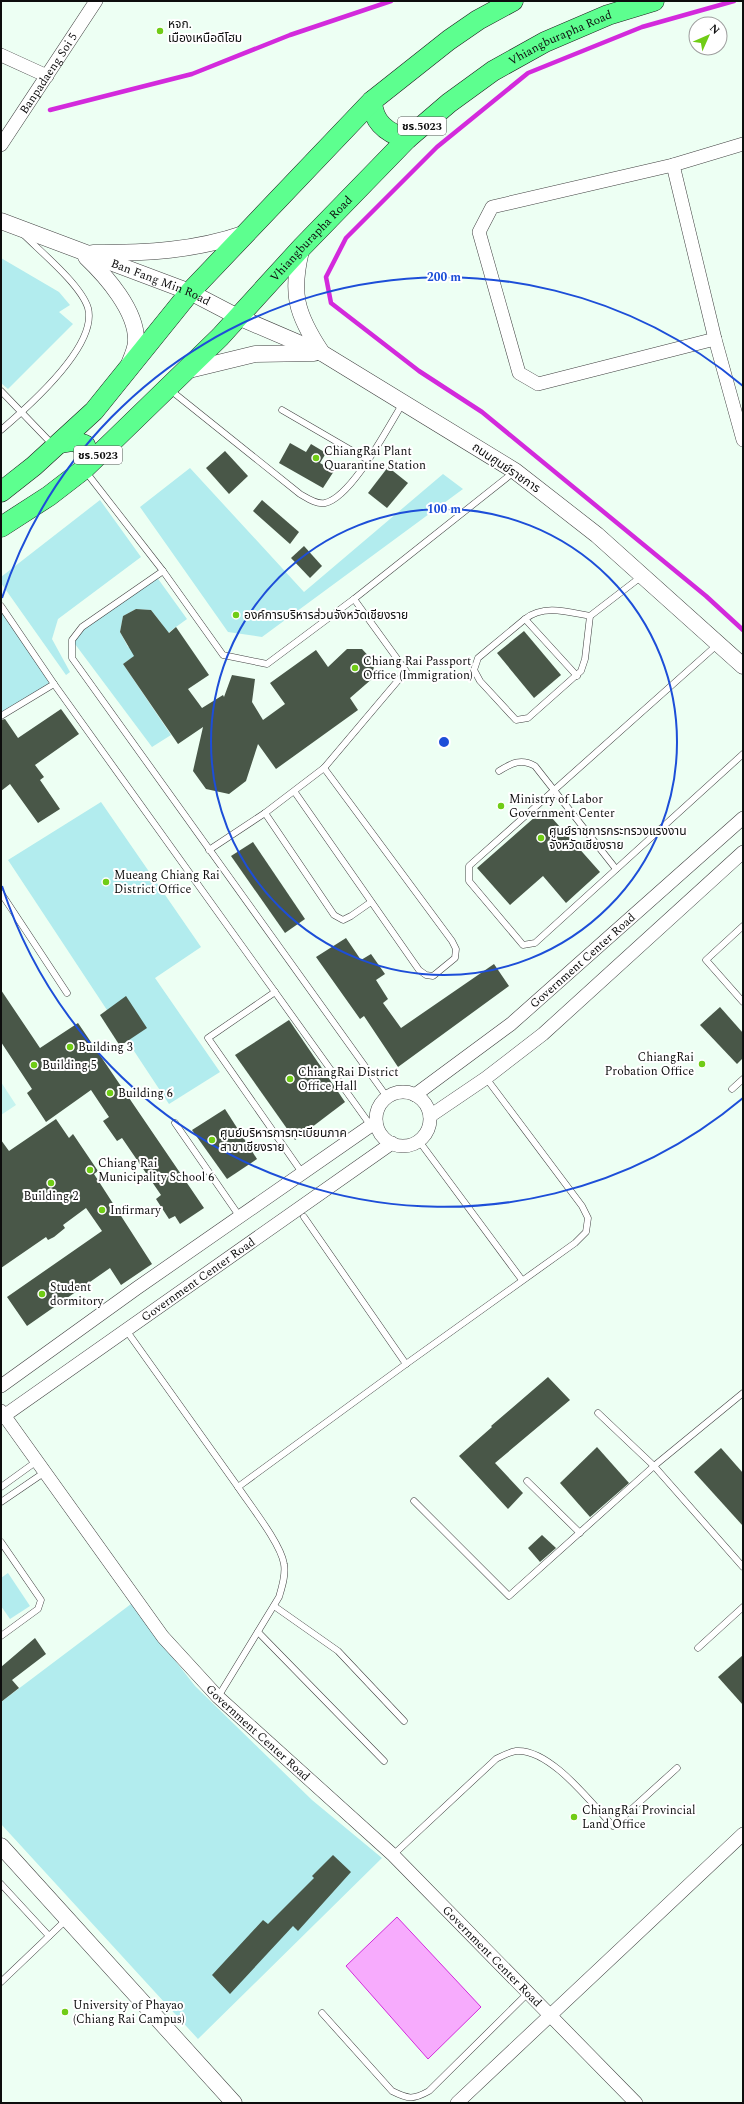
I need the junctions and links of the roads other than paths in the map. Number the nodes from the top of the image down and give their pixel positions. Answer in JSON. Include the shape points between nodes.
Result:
{"nodes":[{"id":1,"x":96,"y":1,"type":"edge"},
{"id":2,"x":513,"y":1,"type":"edge"},
{"id":3,"x":654,"y":1,"type":"edge"},
{"id":4,"x":1,"y":55,"type":"edge"},
{"id":5,"x":47,"y":76,"type":"junction"},
{"id":6,"x":372,"y":101,"type":"junction"},
{"id":7,"x":407,"y":139,"type":"junction"},
{"id":8,"x":743,"y":144,"type":"edge"},
{"id":9,"x":1,"y":145,"type":"edge"},
{"id":10,"x":673,"y":165,"type":"junction"},
{"id":11,"x":8,"y":224,"type":"edge"},
{"id":12,"x":246,"y":233,"type":"junction"},
{"id":13,"x":302,"y":247,"type":"junction"},
{"id":14,"x":82,"y":253,"type":"junction"},
{"id":15,"x":190,"y":292,"type":"junction"},
{"id":16,"x":238,"y":317,"type":"junction"},
{"id":17,"x":714,"y":339,"type":"junction"},
{"id":18,"x":322,"y":353,"type":"junction"},
{"id":19,"x":128,"y":368,"type":"junction"},
{"id":20,"x":185,"y":371,"type":"junction"},
{"id":21,"x":168,"y":388,"type":"junction"},
{"id":22,"x":1,"y":391,"type":"edge"},
{"id":23,"x":403,"y":402,"type":"junction"},
{"id":24,"x":282,"y":410,"type":"dead end"},
{"id":25,"x":22,"y":412,"type":"junction"},
{"id":26,"x":1,"y":430,"type":"edge"},
{"id":27,"x":743,"y":440,"type":"edge"},
{"id":28,"x":58,"y":445,"type":"junction"},
{"id":29,"x":368,"y":460,"type":"junction"},
{"id":30,"x":84,"y":469,"type":"junction"},
{"id":31,"x":515,"y":471,"type":"junction"},
{"id":32,"x":1,"y":492,"type":"edge"},
{"id":33,"x":1,"y":527,"type":"edge"},
{"id":34,"x":163,"y":571,"type":"junction"},
{"id":35,"x":644,"y":575,"type":"junction"},
{"id":36,"x":354,"y":599,"type":"junction"},
{"id":37,"x":1,"y":606,"type":"edge"},
{"id":38,"x":590,"y":616,"type":"junction"},
{"id":39,"x":525,"y":619,"type":"junction"},
{"id":40,"x":719,"y":643,"type":"junction"},
{"id":41,"x":743,"y":666,"type":"edge"},
{"id":42,"x":577,"y":676,"type":"junction"},
{"id":43,"x":54,"y":684,"type":"junction"},
{"id":44,"x":1,"y":716,"type":"edge"},
{"id":45,"x":743,"y":754,"type":"edge"},
{"id":46,"x":324,"y":768,"type":"junction"},
{"id":47,"x":499,"y":771,"type":"dead end"},
{"id":48,"x":294,"y":790,"type":"junction"},
{"id":49,"x":554,"y":790,"type":"junction"},
{"id":50,"x":265,"y":813,"type":"junction"},
{"id":51,"x":743,"y":818,"type":"edge"},
{"id":52,"x":209,"y":850,"type":"junction"},
{"id":53,"x":743,"y":852,"type":"edge"},
{"id":54,"x":616,"y":870,"type":"junction"},
{"id":55,"x":1,"y":893,"type":"edge"},
{"id":56,"x":371,"y":902,"type":"junction"},
{"id":57,"x":743,"y":926,"type":"edge"},
{"id":58,"x":275,"y":992,"type":"junction"},
{"id":59,"x":68,"y":993,"type":"dead end"},
{"id":60,"x":743,"y":1002,"type":"edge"},
{"id":61,"x":486,"y":1078,"type":"junction"},
{"id":62,"x":743,"y":1080,"type":"edge"},
{"id":63,"x":732,"y":1089,"type":"dead end"},
{"id":64,"x":415,"y":1095,"type":"junction"},
{"id":65,"x":387,"y":1097,"type":"junction"},
{"id":66,"x":430,"y":1116,"type":"junction"},
{"id":67,"x":175,"y":1123,"type":"dead end"},
{"id":68,"x":374,"y":1124,"type":"junction"},
{"id":69,"x":419,"y":1140,"type":"junction"},
{"id":70,"x":392,"y":1143,"type":"junction"},
{"id":71,"x":303,"y":1174,"type":"junction"},
{"id":72,"x":240,"y":1217,"type":"junction"},
{"id":73,"x":304,"y":1217,"type":"dead end"},
{"id":74,"x":522,"y":1280,"type":"junction"},
{"id":75,"x":126,"y":1330,"type":"junction"},
{"id":76,"x":406,"y":1364,"type":"junction"},
{"id":77,"x":1,"y":1386,"type":"edge"},
{"id":78,"x":743,"y":1393,"type":"edge"},
{"id":79,"x":598,"y":1414,"type":"dead end"},
{"id":80,"x":2,"y":1415,"type":"edge"},
{"id":81,"x":37,"y":1461,"type":"junction"},
{"id":82,"x":654,"y":1466,"type":"junction"},
{"id":83,"x":45,"y":1472,"type":"junction"},
{"id":84,"x":528,"y":1482,"type":"dead end"},
{"id":85,"x":1,"y":1486,"type":"edge"},
{"id":86,"x":238,"y":1487,"type":"junction"},
{"id":87,"x":414,"y":1501,"type":"dead end"},
{"id":88,"x":1,"y":1502,"type":"edge"},
{"id":89,"x":580,"y":1533,"type":"junction"},
{"id":90,"x":1,"y":1542,"type":"edge"},
{"id":91,"x":743,"y":1567,"type":"edge"},
{"id":92,"x":274,"y":1606,"type":"junction"},
{"id":93,"x":743,"y":1607,"type":"edge"},
{"id":94,"x":258,"y":1632,"type":"junction"},
{"id":95,"x":1,"y":1636,"type":"edge"},
{"id":96,"x":698,"y":1648,"type":"dead end"},
{"id":97,"x":218,"y":1697,"type":"junction"},
{"id":98,"x":404,"y":1721,"type":"dead end"},
{"id":99,"x":384,"y":1761,"type":"dead end"},
{"id":100,"x":677,"y":1768,"type":"dead end"},
{"id":101,"x":743,"y":1834,"type":"edge"},
{"id":102,"x":1,"y":1846,"type":"edge"},
{"id":103,"x":393,"y":1855,"type":"junction"},
{"id":104,"x":1,"y":1884,"type":"edge"},
{"id":105,"x":66,"y":1920,"type":"junction"},
{"id":106,"x":49,"y":1936,"type":"junction"},
{"id":107,"x":1,"y":1982,"type":"edge"},
{"id":108,"x":528,"y":1993,"type":"junction"},
{"id":109,"x":322,"y":2013,"type":"dead end"},
{"id":110,"x":551,"y":2015,"type":"junction"},
{"id":111,"x":234,"y":2103,"type":"edge"},
{"id":112,"x":457,"y":2103,"type":"edge"},
{"id":113,"x":636,"y":2103,"type":"edge"}],
"edges":[{"from":1,"to":5,"type":"street","name":"Banpadaeng Soi 5"},
{"from":2,"to":6,"type":"main road","number":"ชร.5023","via":[[449,40]]},
{"from":3,"to":7,"type":"main road","name":"Vhiangburapha Road","number":"ชร.5023","via":[[608,15],[545,42],[493,71],[449,103]]},
{"from":4,"to":5,"type":"street"},
{"from":5,"to":9,"type":"street","name":"Banpadaeng Soi 5"},
{"from":6,"to":7,"type":"main road","via":[[373,114],[382,125],[392,134]]},
{"from":6,"to":12,"type":"main road","number":"ชร.5023"},
{"from":7,"to":13,"type":"main road","name":"Vhiangburapha Road","number":"ชร.5023"},
{"from":8,"to":10,"type":"street"},
{"from":10,"to":17,"type":"street"},
{"from":10,"to":17,"type":"street","via":[[492,208],[479,232],[520,373],[538,384]]},
{"from":11,"to":14,"type":"street","name":"Ban Fang Min Road"},
{"from":11,"to":25,"type":"lane","via":[[74,285],[88,308],[87,332],[63,371]]},
{"from":12,"to":14,"type":"street","via":[[178,250]]},
{"from":12,"to":15,"type":"main road","number":"ชร.5023"},
{"from":13,"to":16,"type":"main road","name":"Vhiangburapha Road","number":"ชร.5023"},
{"from":13,"to":18,"type":"street","via":[[295,277],[297,300],[309,334]]},
{"from":14,"to":15,"type":"street","name":"Ban Fang Min Road"},
{"from":14,"to":19,"type":"street","via":[[100,270],[123,302],[133,322],[137,341]]},
{"from":15,"to":16,"type":"street","name":"Ban Fang Min Road"},
{"from":15,"to":19,"type":"main road","number":"ชร.5023"},
{"from":16,"to":18,"type":"street","name":"ถนนศูนย์ราชการ"},
{"from":16,"to":20,"type":"main road","name":"Vhiangburapha Road","number":"ชร.5023"},
{"from":17,"to":27,"type":"street"},
{"from":18,"to":20,"type":"street","via":[[255,354]]},
{"from":18,"to":23,"type":"street","name":"ถนนศูนย์ราชการ"},
{"from":19,"to":28,"type":"main road","number":"ชร.5023","via":[[94,411]]},
{"from":20,"to":21,"type":"main road","name":"Vhiangburapha Road","number":"ชร.5023"},
{"from":21,"to":29,"type":"lane","via":[[300,494],[313,501],[324,504],[336,499],[346,491]]},
{"from":21,"to":30,"type":"main road","name":"Vhiangburapha Road","number":"ชร.5023"},
{"from":22,"to":25,"type":"lane"},
{"from":23,"to":29,"type":"lane"},
{"from":23,"to":31,"type":"street","name":"ถนนศูนย์ราชการ"},
{"from":24,"to":29,"type":"lane"},
{"from":25,"to":26,"type":"lane"},
{"from":25,"to":28,"type":"lane"},
{"from":28,"to":30,"type":"main road","via":[[73,440],[85,445],[89,459]]},
{"from":28,"to":32,"type":"main road","number":"ชร.5023"},
{"from":30,"to":33,"type":"main road","name":"Vhiangburapha Road","number":"ชร.5023","via":[[49,496]]},
{"from":30,"to":34,"type":"lane"},
{"from":31,"to":35,"type":"street","name":"ถนนศูนย์ราชการ"},
{"from":31,"to":36,"type":"lane"},
{"from":34,"to":36,"type":"lane","via":[[223,655],[267,664]]},
{"from":34,"to":52,"type":"lane","via":[[82,627],[72,640],[72,658]]},
{"from":35,"to":38,"type":"lane"},
{"from":35,"to":40,"type":"street","name":"ถนนศูนย์ราชการ"},
{"from":36,"to":46,"type":"lane","via":[[406,671]]},
{"from":37,"to":43,"type":"lane"},
{"from":38,"to":39,"type":"lane","via":[[542,610]]},
{"from":38,"to":42,"type":"lane","via":[[584,665]]},
{"from":39,"to":42,"type":"lane"},
{"from":39,"to":42,"type":"lane","via":[[478,658],[474,670],[480,681],[511,715],[516,720],[522,720]]},
{"from":40,"to":41,"type":"street","name":"ถนนศูนย์ราชการ"},
{"from":40,"to":49,"type":"lane"},
{"from":43,"to":44,"type":"lane"},
{"from":43,"to":58,"type":"lane"},
{"from":45,"to":54,"type":"lane"},
{"from":46,"to":48,"type":"lane"},
{"from":46,"to":56,"type":"lane","via":[[452,941],[456,950],[455,958],[433,976],[426,975],[419,970]]},
{"from":47,"to":49,"type":"lane","via":[[513,762],[528,762],[535,766]]},
{"from":48,"to":50,"type":"lane"},
{"from":48,"to":56,"type":"lane"},
{"from":49,"to":54,"type":"lane"},
{"from":49,"to":54,"type":"lane","via":[[469,866],[469,881],[523,945],[535,943]]},
{"from":50,"to":52,"type":"lane"},
{"from":50,"to":56,"type":"lane","via":[[334,915],[342,920]]},
{"from":51,"to":64,"type":"street","name":"Government Center Road","via":[[511,1024]]},
{"from":52,"to":65,"type":"lane"},
{"from":53,"to":61,"type":"street","via":[[543,1034]]},
{"from":55,"to":59,"type":"lane"},
{"from":57,"to":60,"type":"lane","via":[[706,960]]},
{"from":58,"to":68,"type":"lane"},
{"from":58,"to":71,"type":"lane","via":[[208,1038]]},
{"from":61,"to":66,"type":"street"},
{"from":61,"to":74,"type":"lane","via":[[582,1206],[588,1218],[586,1232],[575,1243]]},
{"from":62,"to":63,"type":"lane"},
{"from":64,"to":65,"type":"street","via":[[401,1092]]},
{"from":64,"to":66,"type":"street","via":[[428,1107]]},
{"from":65,"to":68,"type":"street","via":[[378,1108]]},
{"from":66,"to":69,"type":"street","via":[[425,1134]]},
{"from":67,"to":72,"type":"lane"},
{"from":68,"to":70,"type":"street"},
{"from":68,"to":71,"type":"street"},
{"from":69,"to":70,"type":"street","via":[[401,1146]]},
{"from":69,"to":74,"type":"lane"},
{"from":70,"to":75,"type":"street","name":"Government Center Road"},
{"from":71,"to":72,"type":"street"},
{"from":72,"to":77,"type":"street"},
{"from":73,"to":76,"type":"lane"},
{"from":74,"to":76,"type":"lane"},
{"from":75,"to":80,"type":"street","name":"Government Center Road"},
{"from":75,"to":86,"type":"lane"},
{"from":76,"to":86,"type":"lane"},
{"from":78,"to":82,"type":"lane"},
{"from":79,"to":82,"type":"lane"},
{"from":80,"to":81,"type":"street","name":"Government Center Road"},
{"from":81,"to":83,"type":"street","name":"Government Center Road"},
{"from":81,"to":85,"type":"lane"},
{"from":82,"to":89,"type":"lane"},
{"from":82,"to":91,"type":"lane"},
{"from":83,"to":88,"type":"lane"},
{"from":83,"to":97,"type":"street","name":"Government Center Road","via":[[163,1637]]},
{"from":84,"to":89,"type":"lane"},
{"from":86,"to":92,"type":"lane","via":[[279,1549],[284,1564],[284,1582]]},
{"from":87,"to":89,"type":"lane","via":[[509,1596]]},
{"from":90,"to":95,"type":"lane","via":[[41,1600],[38,1609]]},
{"from":92,"to":94,"type":"lane"},
{"from":92,"to":98,"type":"lane","via":[[338,1651]]},
{"from":93,"to":96,"type":"lane"},
{"from":94,"to":97,"type":"lane"},
{"from":94,"to":99,"type":"lane"},
{"from":97,"to":103,"type":"street","name":"Government Center Road"},
{"from":100,"to":103,"type":"lane","via":[[613,1826],[555,1766],[542,1757],[516,1751],[507,1753],[496,1759]]},
{"from":101,"to":110,"type":"street","name":"Government Center Road"},
{"from":102,"to":105,"type":"street"},
{"from":103,"to":108,"type":"street","name":"Government Center Road"},
{"from":104,"to":106,"type":"lane"},
{"from":105,"to":106,"type":"lane"},
{"from":105,"to":111,"type":"street"},
{"from":106,"to":107,"type":"lane"},
{"from":108,"to":109,"type":"lane","via":[[429,2091],[417,2098],[404,2097],[392,2091]]},
{"from":108,"to":110,"type":"street","name":"Government Center Road"},
{"from":110,"to":112,"type":"street","name":"Government Center Road"},
{"from":110,"to":113,"type":"street","name":"Government Center Road"}]}
